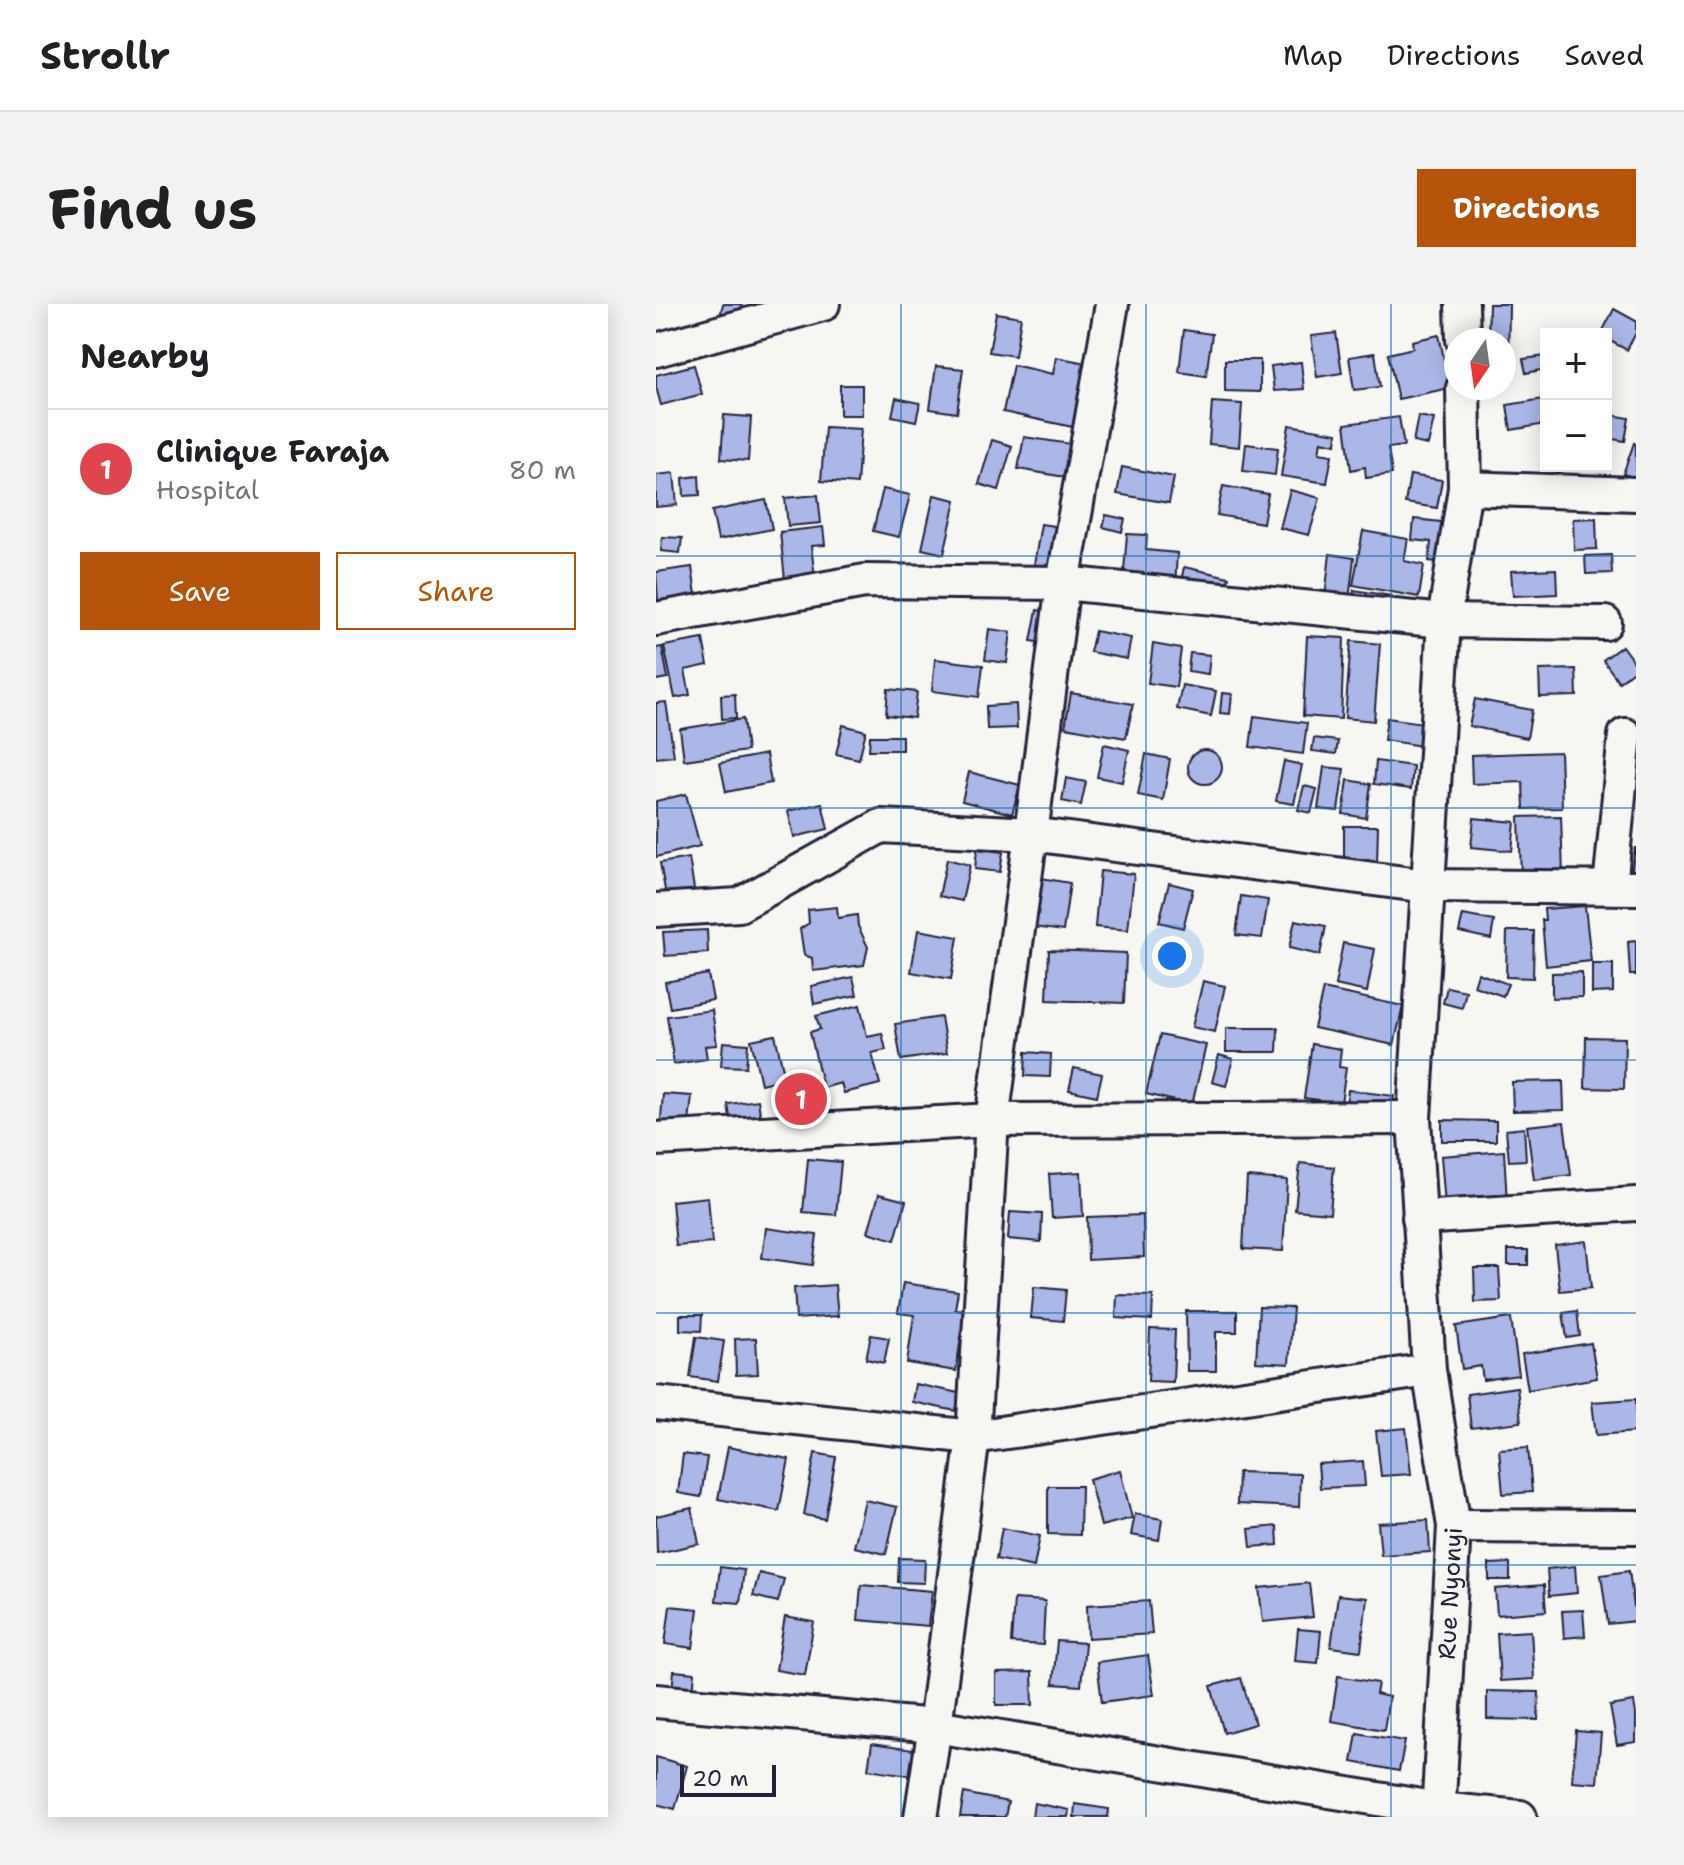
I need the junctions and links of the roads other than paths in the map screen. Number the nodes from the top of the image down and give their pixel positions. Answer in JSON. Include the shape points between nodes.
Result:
{"nodes":[{"id":1,"x":823,"y":304,"type":"edge"},
{"id":2,"x":1112,"y":304,"type":"edge"},
{"id":3,"x":1462,"y":304,"type":"edge"},
{"id":4,"x":1463,"y":328,"type":"edge"},
{"id":5,"x":656,"y":350,"type":"edge"},
{"id":6,"x":1463,"y":400,"type":"edge"},
{"id":7,"x":1465,"y":488,"type":"junction"},
{"id":8,"x":1636,"y":494,"type":"edge"},
{"id":9,"x":1063,"y":583,"type":"junction"},
{"id":10,"x":656,"y":619,"type":"edge"},
{"id":11,"x":1444,"y":621,"type":"junction"},
{"id":12,"x":1605,"y":623,"type":"dead end"},
{"id":13,"x":1625,"y":735,"type":"dead end"},
{"id":14,"x":1031,"y":834,"type":"junction"},
{"id":15,"x":1427,"y":886,"type":"junction"},
{"id":16,"x":1623,"y":888,"type":"edge"},
{"id":17,"x":656,"y":910,"type":"edge"},
{"id":18,"x":1414,"y":1118,"type":"junction"},
{"id":19,"x":992,"y":1120,"type":"junction"},
{"id":20,"x":656,"y":1139,"type":"edge"},
{"id":21,"x":1636,"y":1204,"type":"edge"},
{"id":22,"x":1419,"y":1218,"type":"junction"},
{"id":23,"x":1429,"y":1370,"type":"junction"},
{"id":24,"x":656,"y":1403,"type":"edge"},
{"id":25,"x":973,"y":1437,"type":"junction"},
{"id":26,"x":1454,"y":1526,"type":"junction"},
{"id":27,"x":1636,"y":1527,"type":"edge"},
{"id":28,"x":656,"y":1701,"type":"edge"},
{"id":29,"x":935,"y":1726,"type":"junction"},
{"id":30,"x":1439,"y":1813,"type":"edge"},
{"id":31,"x":921,"y":1817,"type":"edge"},
{"id":32,"x":1520,"y":1817,"type":"edge"}],
"edges":[{"from":1,"to":5,"type":"street"},
{"from":2,"to":9,"type":"street"},
{"from":3,"to":4,"type":"street"},
{"from":6,"to":7,"type":"street","name":"Rue Nyonyi"},
{"from":7,"to":8,"type":"street"},
{"from":7,"to":11,"type":"street","name":"Rue Nyonyi"},
{"from":9,"to":10,"type":"street","via":[[865,581]]},
{"from":9,"to":11,"type":"street"},
{"from":9,"to":14,"type":"street"},
{"from":11,"to":12,"type":"street"},
{"from":11,"to":15,"type":"street","name":"Rue Nyonyi"},
{"from":13,"to":16,"type":"street"},
{"from":14,"to":15,"type":"street"},
{"from":14,"to":17,"type":"street","via":[[881,826],[739,905]]},
{"from":14,"to":19,"type":"street"},
{"from":15,"to":16,"type":"street"},
{"from":15,"to":18,"type":"street","name":"Rue Nyonyi"},
{"from":18,"to":19,"type":"street"},
{"from":18,"to":22,"type":"street","name":"Rue Nyonyi"},
{"from":19,"to":20,"type":"street"},
{"from":19,"to":25,"type":"street"},
{"from":21,"to":22,"type":"street"},
{"from":22,"to":23,"type":"street","name":"Rue Nyonyi"},
{"from":23,"to":25,"type":"street"},
{"from":23,"to":26,"type":"street","name":"Rue Nyonyi"},
{"from":24,"to":25,"type":"street"},
{"from":25,"to":29,"type":"street"},
{"from":26,"to":27,"type":"street"},
{"from":26,"to":30,"type":"street","name":"Rue Nyonyi"},
{"from":28,"to":29,"type":"street"},
{"from":29,"to":30,"type":"street"},
{"from":29,"to":31,"type":"street"},
{"from":30,"to":32,"type":"street"}]}
